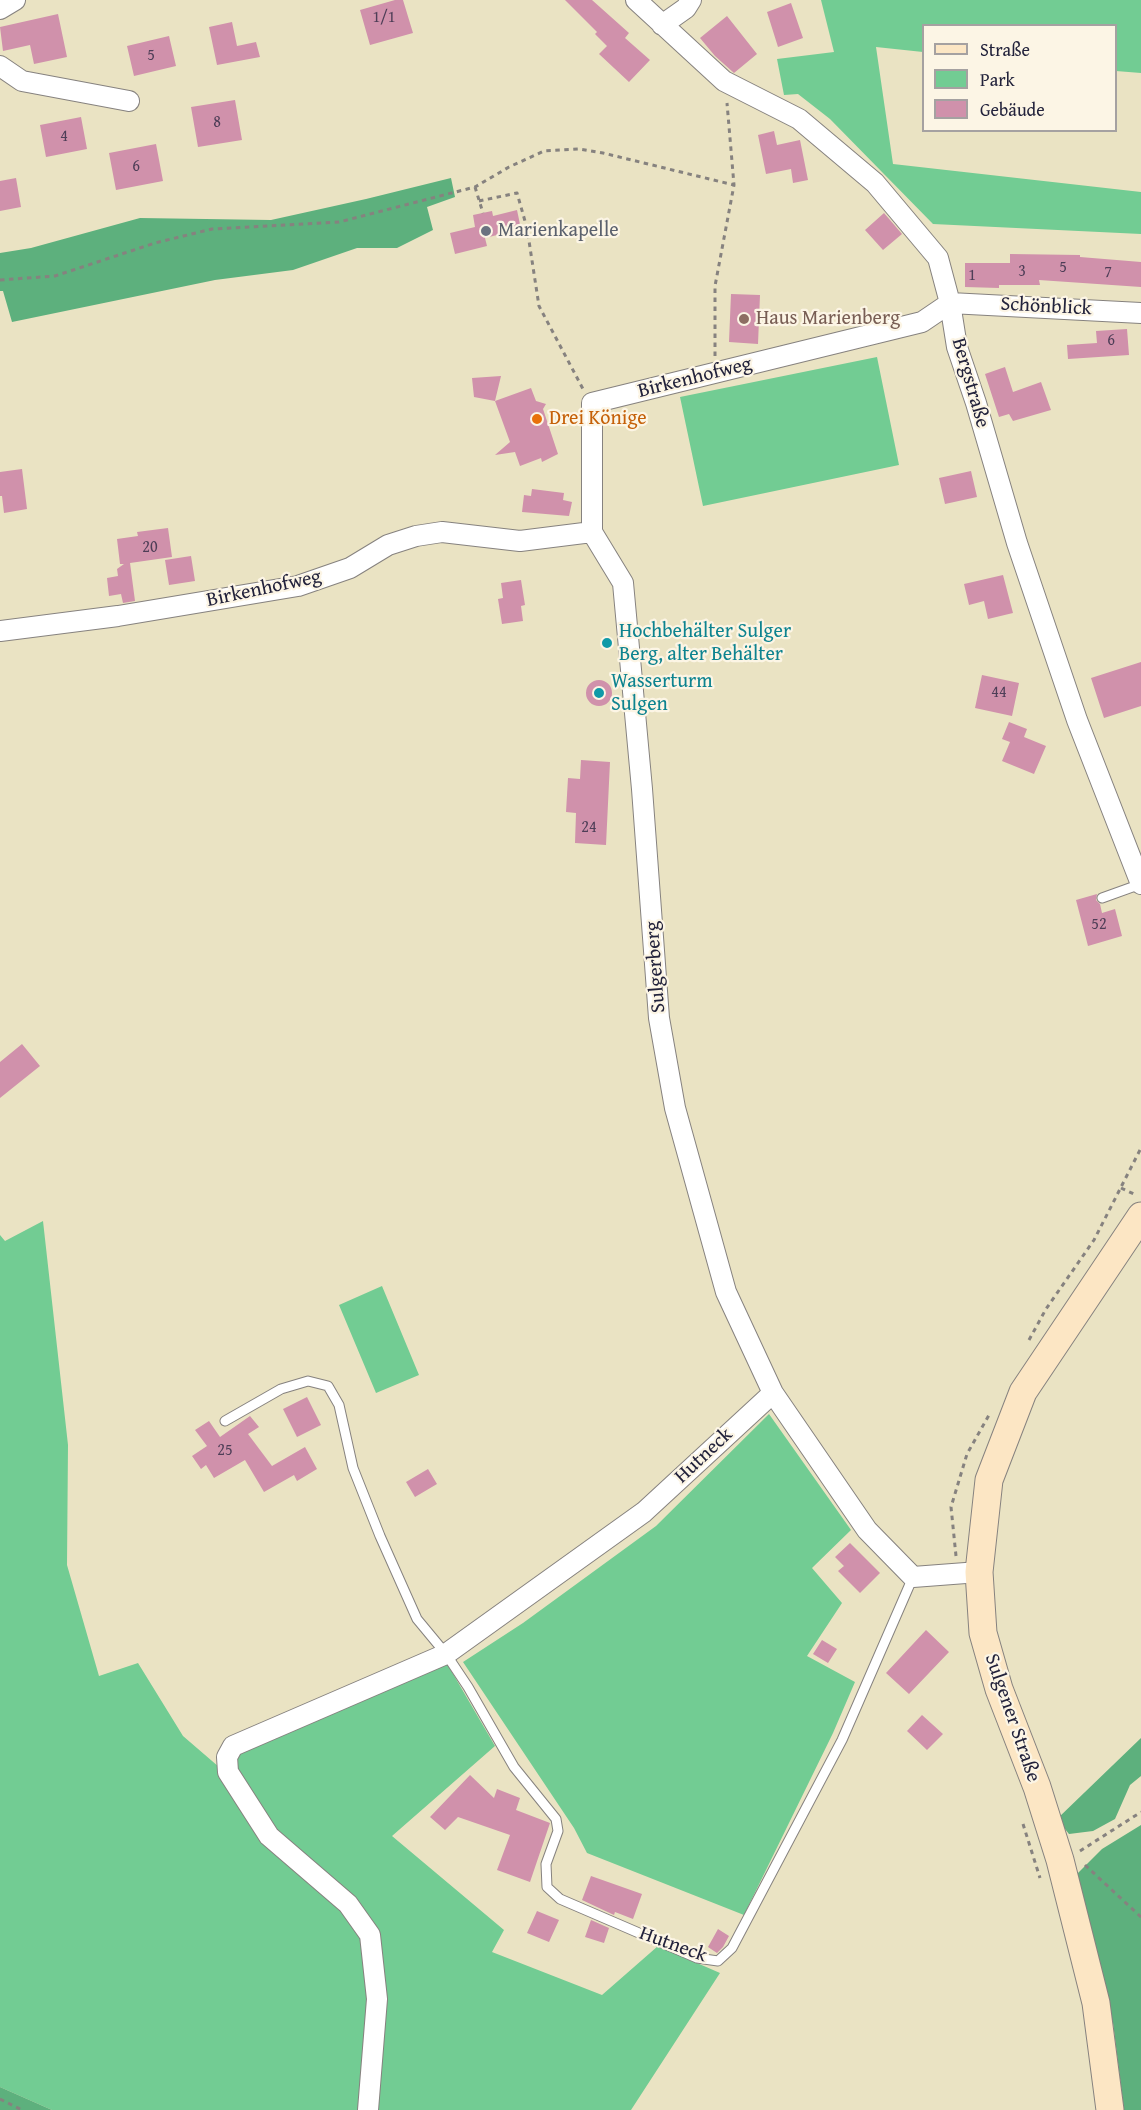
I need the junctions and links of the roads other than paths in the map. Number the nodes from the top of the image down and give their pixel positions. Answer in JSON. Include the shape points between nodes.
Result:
{"nodes":[{"id":1,"x":15,"y":0,"type":"edge"},
{"id":2,"x":636,"y":0,"type":"edge"},
{"id":3,"x":691,"y":0,"type":"edge"},
{"id":4,"x":0,"y":9,"type":"edge"},
{"id":5,"x":662,"y":25,"type":"junction"},
{"id":6,"x":0,"y":66,"type":"edge"},
{"id":7,"x":129,"y":100,"type":"dead end"},
{"id":8,"x":951,"y":303,"type":"junction"},
{"id":9,"x":1141,"y":313,"type":"edge"},
{"id":10,"x":592,"y":532,"type":"junction"},
{"id":11,"x":0,"y":632,"type":"edge"},
{"id":12,"x":1141,"y":884,"type":"edge"},
{"id":13,"x":1102,"y":898,"type":"dead end"},
{"id":14,"x":1141,"y":1216,"type":"edge"},
{"id":15,"x":773,"y":1393,"type":"junction"},
{"id":16,"x":225,"y":1421,"type":"dead end"},
{"id":17,"x":979,"y":1572,"type":"junction"},
{"id":18,"x":913,"y":1577,"type":"junction"},
{"id":19,"x":446,"y":1654,"type":"junction"},
{"id":20,"x":368,"y":2110,"type":"edge"},
{"id":21,"x":1110,"y":2110,"type":"edge"}],
"edges":[{"from":1,"to":4,"type":"street"},
{"from":2,"to":5,"type":"street","name":"Bergstraße"},
{"from":3,"to":5,"type":"street","via":[[687,8]]},
{"from":5,"to":8,"type":"street","name":"Bergstraße","via":[[724,81],[799,119],[875,183],[938,258]]},
{"from":6,"to":7,"type":"street","via":[[22,81]]},
{"from":8,"to":9,"type":"street","name":"Schönblick"},
{"from":8,"to":10,"type":"street","name":"Birkenhofweg","via":[[922,322],[592,403]]},
{"from":8,"to":12,"type":"street","name":"Bergstraße","via":[[957,347],[1017,543],[1077,720]]},
{"from":10,"to":11,"type":"street","name":"Birkenhofweg","via":[[520,541],[442,532],[416,536],[388,545],[350,568],[298,586]]},
{"from":10,"to":15,"type":"street","name":"Sulgerberg","via":[[623,583],[659,1018],[675,1108],[726,1292]]},
{"from":12,"to":13,"type":"lane"},
{"from":14,"to":17,"type":"main road","name":"Sulgener Straße","via":[[1023,1392],[989,1480]]},
{"from":15,"to":18,"type":"street","via":[[867,1530]]},
{"from":15,"to":19,"type":"street","name":"Hutneck","via":[[644,1512]]},
{"from":16,"to":19,"type":"lane","name":"Hutneck","via":[[281,1389],[308,1381],[328,1386],[339,1405],[353,1468],[380,1536],[417,1619]]},
{"from":17,"to":18,"type":"street"},
{"from":17,"to":21,"type":"main road","name":"Sulgener Straße","via":[[983,1633],[1060,1860],[1096,2002]]},
{"from":18,"to":19,"type":"lane","name":"Hutneck","via":[[842,1740],[732,1948],[718,1962],[696,1958],[560,1899],[547,1887],[546,1864],[558,1831],[556,1819],[514,1767]]},
{"from":19,"to":20,"type":"street","name":"Hutneck","via":[[233,1746],[227,1757],[228,1772],[269,1836],[348,1904],[370,1935],[377,1998]]}]}
